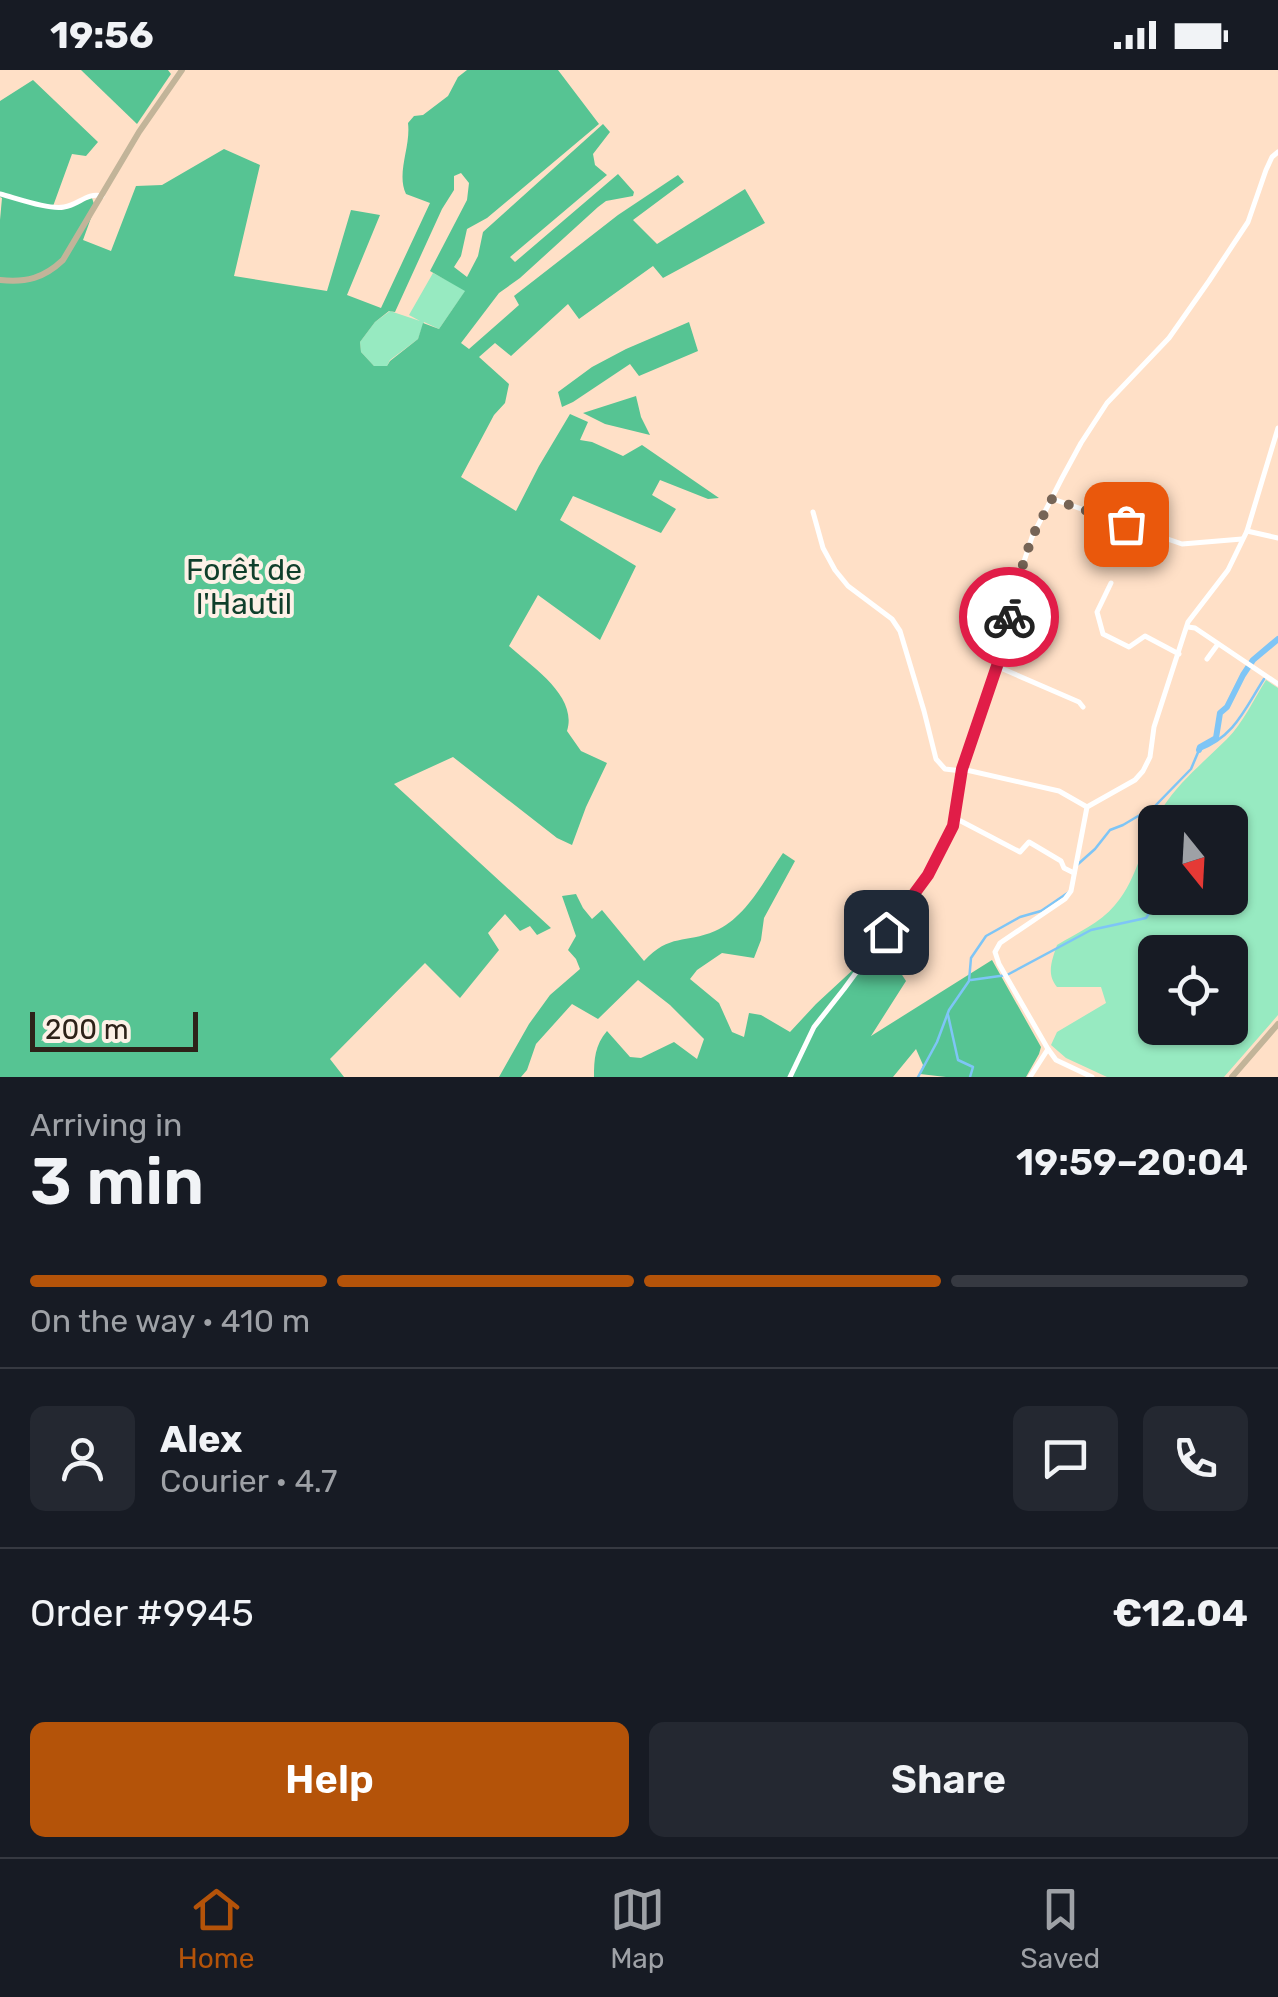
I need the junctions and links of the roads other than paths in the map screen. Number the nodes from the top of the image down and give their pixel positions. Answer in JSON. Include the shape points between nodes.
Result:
{"nodes":[{"id":1,"x":182,"y":70,"type":"edge"},
{"id":2,"x":1278,"y":152,"type":"edge"},
{"id":3,"x":0,"y":194,"type":"edge"},
{"id":4,"x":102,"y":196,"type":"junction"},
{"id":5,"x":0,"y":280,"type":"edge"},
{"id":6,"x":1278,"y":428,"type":"edge"},
{"id":7,"x":1052,"y":500,"type":"junction"},
{"id":8,"x":814,"y":512,"type":"dead end"},
{"id":9,"x":1247,"y":531,"type":"junction"},
{"id":10,"x":1278,"y":538,"type":"edge"},
{"id":11,"x":1242,"y":539,"type":"junction"},
{"id":12,"x":1111,"y":584,"type":"dead end"},
{"id":13,"x":1188,"y":627,"type":"junction"},
{"id":14,"x":1218,"y":644,"type":"junction"},
{"id":15,"x":1179,"y":654,"type":"junction"},
{"id":16,"x":1206,"y":659,"type":"dead end"},
{"id":17,"x":996,"y":666,"type":"junction"},
{"id":18,"x":1278,"y":684,"type":"edge"},
{"id":19,"x":1083,"y":707,"type":"dead end"},
{"id":20,"x":962,"y":770,"type":"junction"},
{"id":21,"x":1087,"y":807,"type":"junction"},
{"id":22,"x":955,"y":818,"type":"junction"},
{"id":23,"x":1074,"y":873,"type":"junction"},
{"id":24,"x":1278,"y":1024,"type":"edge"},
{"id":25,"x":1048,"y":1050,"type":"junction"},
{"id":26,"x":790,"y":1077,"type":"edge"},
{"id":27,"x":1030,"y":1077,"type":"edge"},
{"id":28,"x":1092,"y":1077,"type":"edge"},
{"id":29,"x":1232,"y":1077,"type":"edge"}],
"edges":[{"from":1,"to":4,"type":"main road"},
{"from":2,"to":7,"type":"street","via":[[1248,222],[1168,338],[1107,403]]},
{"from":3,"to":4,"type":"street","via":[[59,208]]},
{"from":4,"to":5,"type":"main road","via":[[57,266],[24,282]]},
{"from":6,"to":9,"type":"street"},
{"from":7,"to":11,"type":"street","via":[[1182,544]]},
{"from":7,"to":17,"type":"street","via":[[1032,537]]},
{"from":8,"to":20,"type":"street","via":[[835,570],[900,631],[936,759],[945,769]]},
{"from":9,"to":10,"type":"street"},
{"from":9,"to":11,"type":"street"},
{"from":11,"to":13,"type":"street"},
{"from":12,"to":15,"type":"street","via":[[1097,612],[1102,634],[1129,647],[1145,636]]},
{"from":13,"to":14,"type":"street"},
{"from":13,"to":15,"type":"street"},
{"from":14,"to":16,"type":"street"},
{"from":14,"to":18,"type":"street"},
{"from":15,"to":21,"type":"street","via":[[1143,772]]},
{"from":17,"to":19,"type":"street"},
{"from":17,"to":20,"type":"street"},
{"from":20,"to":21,"type":"street","via":[[1060,791]]},
{"from":20,"to":22,"type":"street"},
{"from":21,"to":23,"type":"street"},
{"from":22,"to":23,"type":"street","via":[[1020,852],[1030,842]]},
{"from":22,"to":26,"type":"street","via":[[928,875],[814,1027]]},
{"from":23,"to":25,"type":"street","via":[[1065,899],[995,952]]},
{"from":24,"to":29,"type":"main road"},
{"from":25,"to":27,"type":"street"},
{"from":25,"to":28,"type":"street"}]}
